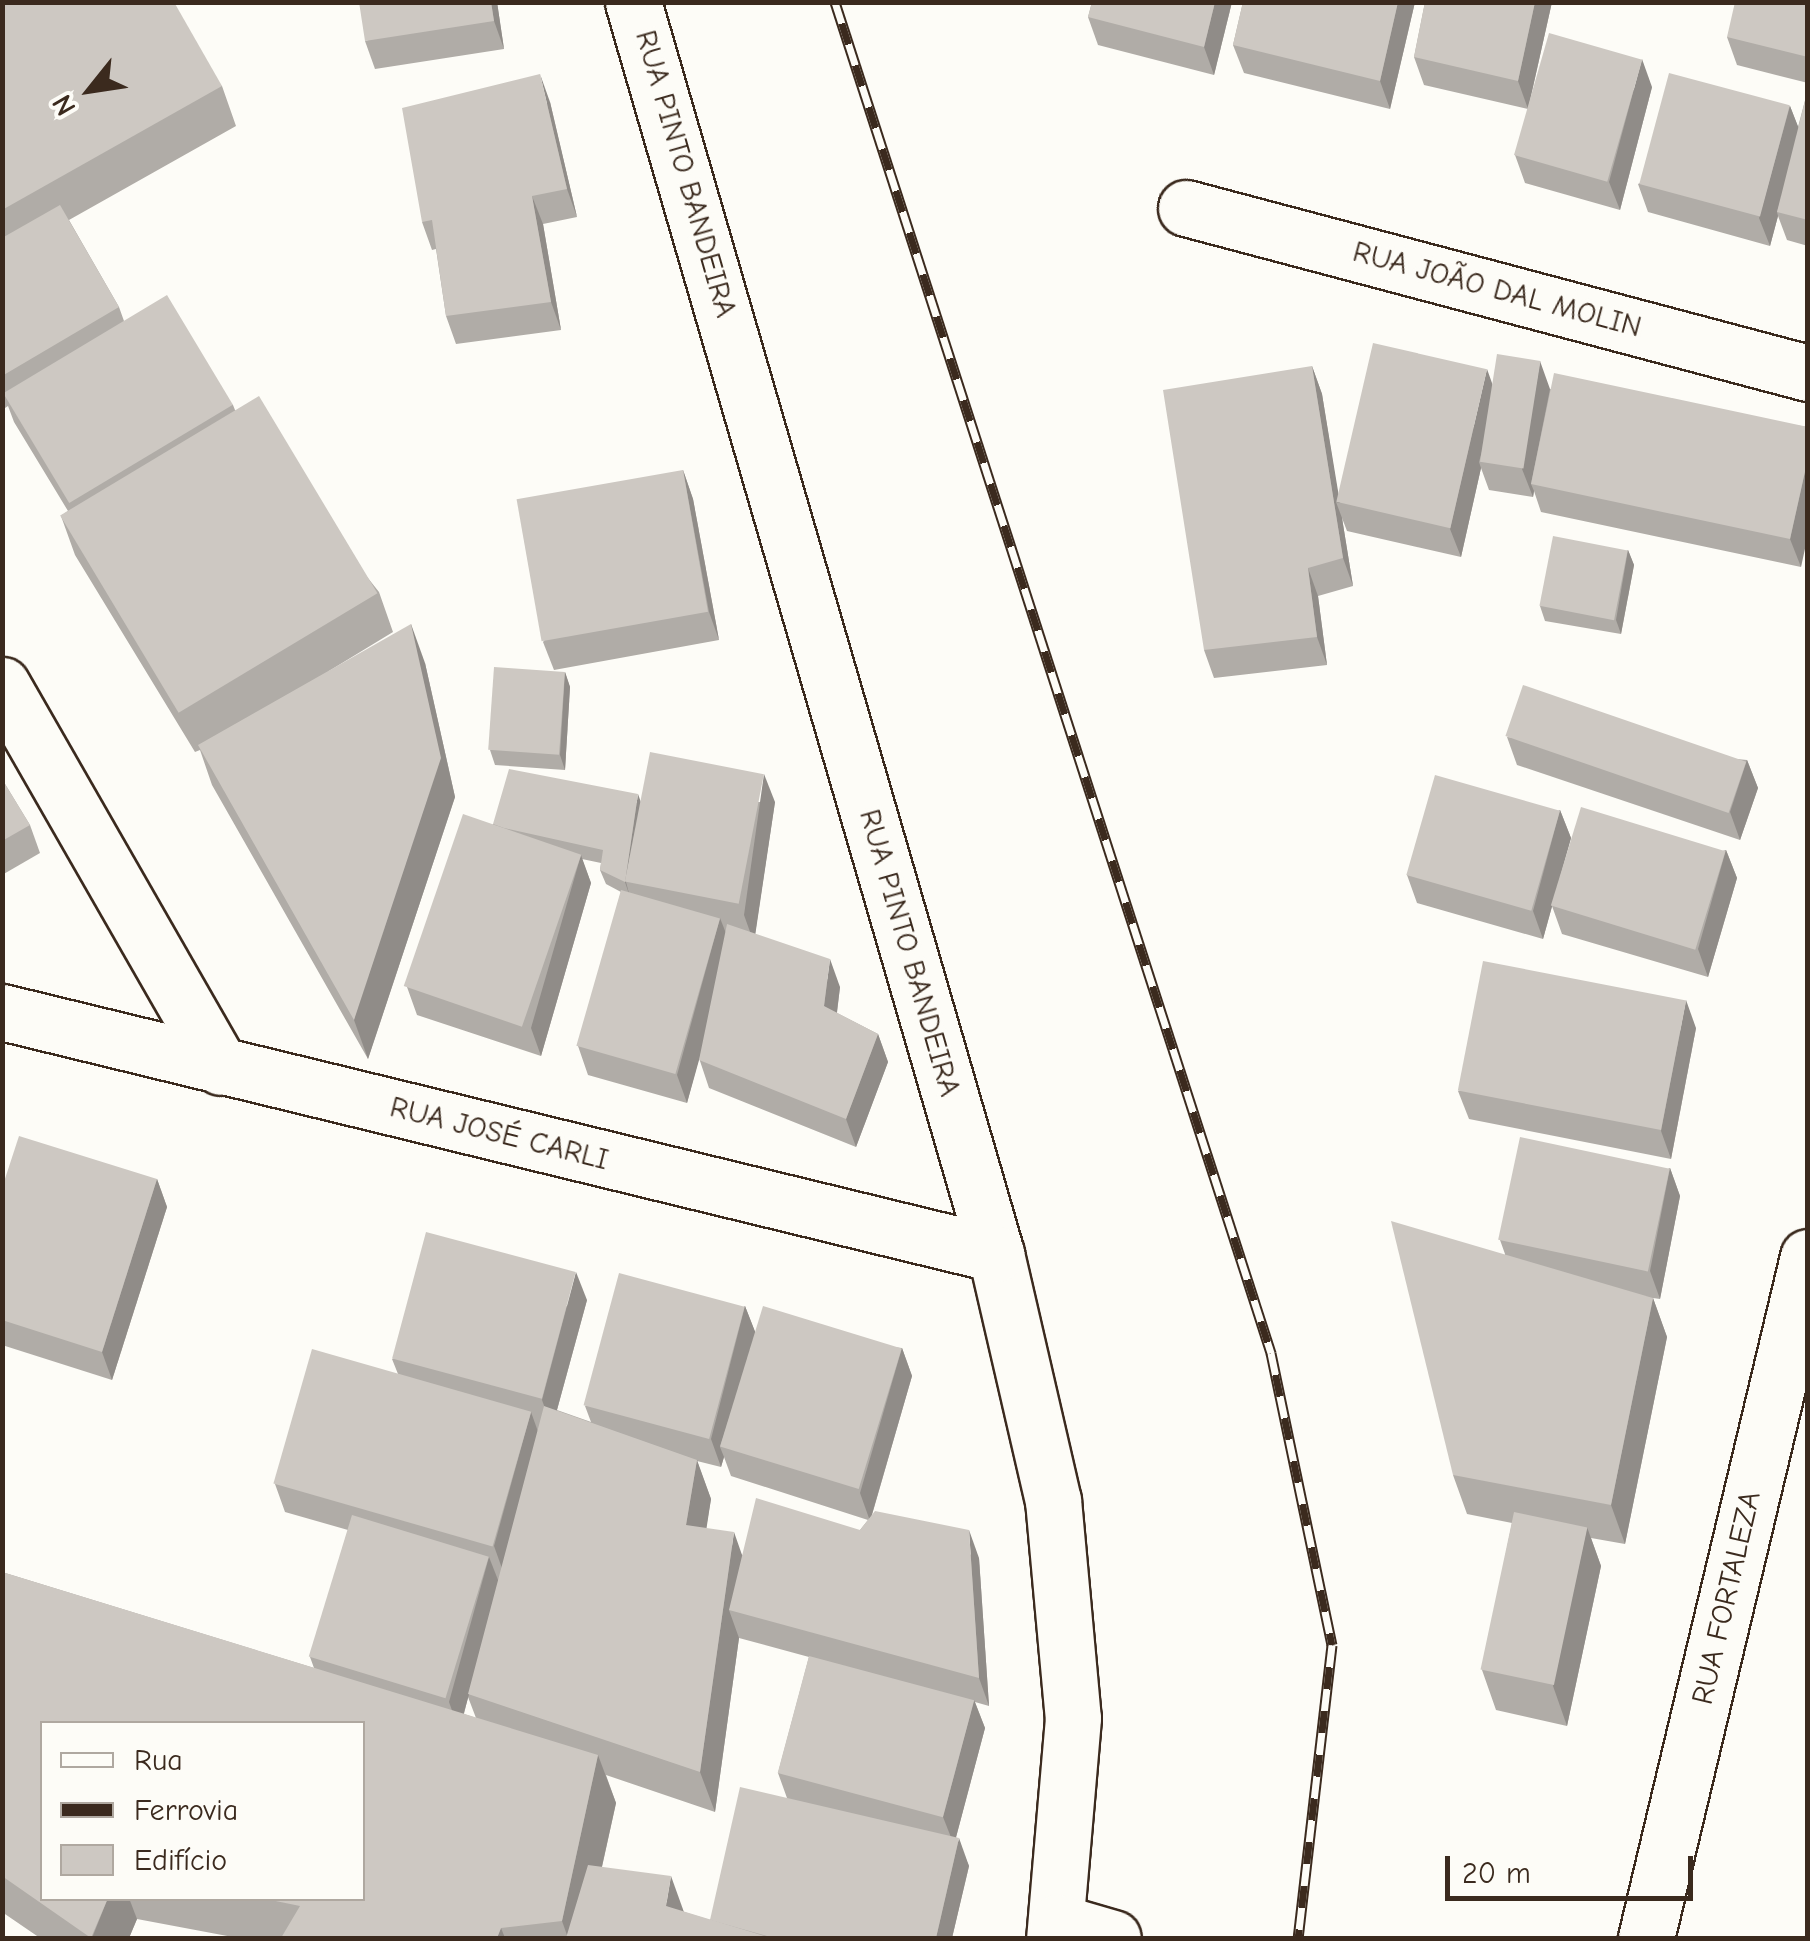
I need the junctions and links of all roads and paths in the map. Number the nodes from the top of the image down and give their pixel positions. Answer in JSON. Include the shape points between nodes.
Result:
{"nodes":[{"id":1,"x":634,"y":2,"type":"edge"},
{"id":2,"x":1186,"y":208,"type":"dead end"},
{"id":3,"x":1808,"y":372,"type":"edge"},
{"id":4,"x":2,"y":684,"type":"edge"},
{"id":5,"x":2,"y":1012,"type":"edge"},
{"id":6,"x":221,"y":1067,"type":"junction"},
{"id":7,"x":996,"y":1254,"type":"junction"},
{"id":8,"x":1808,"y":1257,"type":"edge"},
{"id":9,"x":1056,"y":1930,"type":"edge"},
{"id":10,"x":1114,"y":1938,"type":"edge"},
{"id":11,"x":1646,"y":1938,"type":"edge"}],
"edges":[{"from":1,"to":7,"type":"street","name":"RUA PINTO BANDEIRA"},
{"from":2,"to":3,"type":"street","name":"RUA JOÃO DAL MOLIN"},
{"from":4,"to":6,"type":"street"},
{"from":5,"to":6,"type":"street","name":"RUA JOSÉ CARLI"},
{"from":6,"to":7,"type":"street","name":"RUA JOSÉ CARLI"},
{"from":7,"to":9,"type":"street","name":"RUA PINTO BANDEIRA","via":[[1054,1500],[1068,1610],[1073,1718]]},
{"from":8,"to":11,"type":"street","name":"RUA FORTALEZA"},
{"from":9,"to":10,"type":"street"}]}
